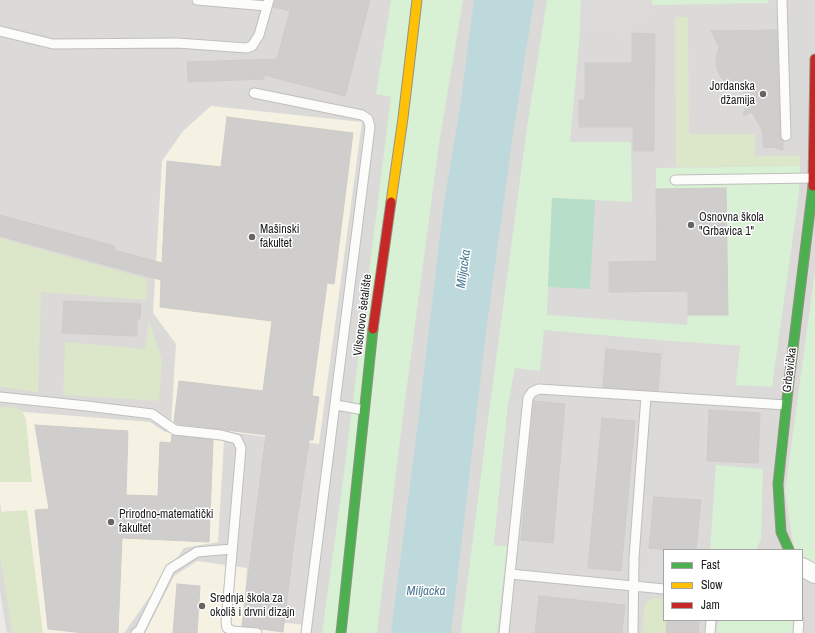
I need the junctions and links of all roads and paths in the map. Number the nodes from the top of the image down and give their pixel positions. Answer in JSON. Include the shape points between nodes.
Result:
{"nodes":[{"id":1,"x":197,"y":0,"type":"edge"},
{"id":2,"x":417,"y":0,"type":"edge"},
{"id":3,"x":782,"y":0,"type":"edge"},
{"id":4,"x":268,"y":3,"type":"edge"},
{"id":5,"x":0,"y":31,"type":"edge"},
{"id":6,"x":815,"y":59,"type":"edge"},
{"id":7,"x":815,"y":91,"type":"edge"},
{"id":8,"x":254,"y":93,"type":"dead end"},
{"id":9,"x":786,"y":136,"type":"dead end"},
{"id":10,"x":813,"y":178,"type":"junction"},
{"id":11,"x":675,"y":180,"type":"dead end"},
{"id":12,"x":814,"y":190,"type":"edge"},
{"id":13,"x":646,"y":396,"type":"junction"},
{"id":14,"x":0,"y":397,"type":"edge"},
{"id":15,"x":336,"y":405,"type":"junction"},
{"id":16,"x":786,"y":405,"type":"junction"},
{"id":17,"x":364,"y":410,"type":"junction"},
{"id":18,"x":232,"y":549,"type":"junction"},
{"id":19,"x":789,"y":549,"type":"edge"},
{"id":20,"x":510,"y":574,"type":"junction"},
{"id":21,"x":633,"y":586,"type":"junction"},
{"id":22,"x":663,"y":589,"type":"edge"},
{"id":23,"x":711,"y":621,"type":"edge"},
{"id":24,"x":799,"y":621,"type":"edge"},
{"id":25,"x":136,"y":633,"type":"edge"},
{"id":26,"x":257,"y":633,"type":"edge"},
{"id":27,"x":306,"y":633,"type":"edge"},
{"id":28,"x":341,"y":633,"type":"edge"},
{"id":29,"x":504,"y":633,"type":"edge"},
{"id":30,"x":633,"y":633,"type":"edge"},
{"id":31,"x":710,"y":633,"type":"edge"},
{"id":32,"x":798,"y":633,"type":"edge"}],
"edges":[{"from":1,"to":4,"type":"lane"},
{"from":2,"to":17,"type":"street","name":"Vilsonovo šetalište"},
{"from":3,"to":9,"type":"lane"},
{"from":4,"to":5,"type":"lane","via":[[259,35],[252,46],[247,48],[177,43],[53,44]]},
{"from":6,"to":7,"type":"street","name":"Grbavička"},
{"from":7,"to":10,"type":"street","name":"Grbavička"},
{"from":8,"to":15,"type":"lane","via":[[362,115],[368,119],[370,127]]},
{"from":10,"to":11,"type":"lane"},
{"from":10,"to":12,"type":"street","name":"Grbavička"},
{"from":12,"to":16,"type":"street","name":"Grbavička"},
{"from":13,"to":16,"type":"lane"},
{"from":13,"to":20,"type":"lane","via":[[539,389],[532,392],[528,398]]},
{"from":13,"to":21,"type":"lane"},
{"from":14,"to":18,"type":"lane","via":[[152,414],[175,430],[237,439],[241,448]]},
{"from":15,"to":17,"type":"lane"},
{"from":15,"to":27,"type":"lane"},
{"from":16,"to":19,"type":"street","name":"Grbavička","via":[[778,484],[781,532]]},
{"from":17,"to":28,"type":"street","name":"Vilsonovo šetalište"},
{"from":18,"to":25,"type":"lane","via":[[197,552],[170,569],[140,630]]},
{"from":18,"to":26,"type":"lane","via":[[226,622],[228,628],[233,631]]},
{"from":20,"to":21,"type":"lane"},
{"from":20,"to":29,"type":"lane"},
{"from":21,"to":22,"type":"lane"},
{"from":21,"to":30,"type":"lane"},
{"from":23,"to":31,"type":"lane"},
{"from":24,"to":32,"type":"lane"}]}
